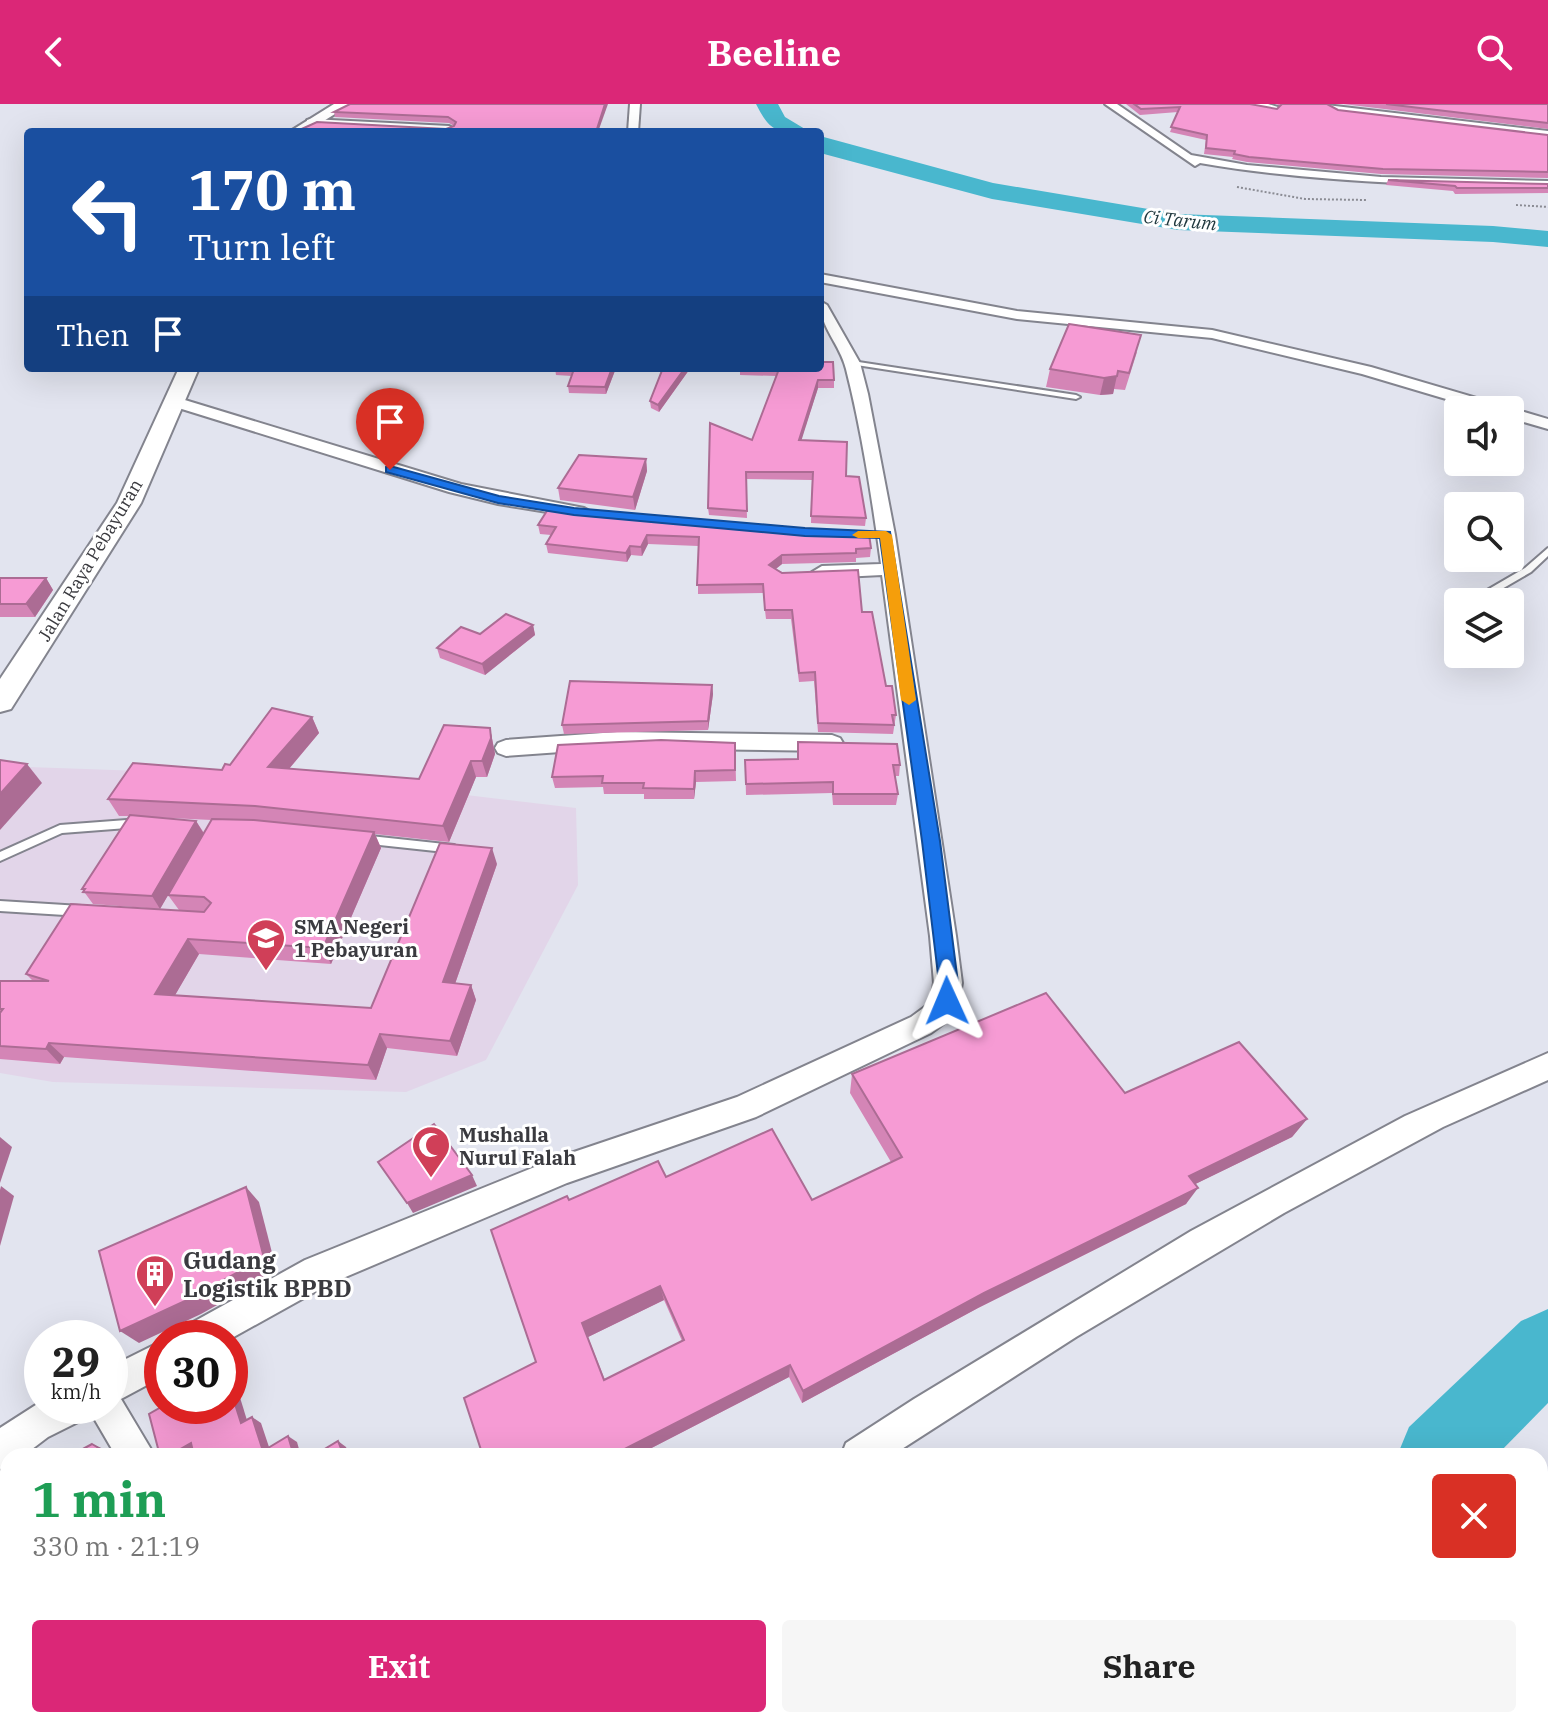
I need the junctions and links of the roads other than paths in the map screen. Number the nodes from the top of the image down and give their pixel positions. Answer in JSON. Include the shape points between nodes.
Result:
{"nodes":[{"id":1,"x":344,"y":104,"type":"edge"},
{"id":2,"x":635,"y":104,"type":"edge"},
{"id":3,"x":1110,"y":104,"type":"edge"},
{"id":4,"x":1243,"y":104,"type":"edge"},
{"id":5,"x":1323,"y":104,"type":"edge"},
{"id":6,"x":1276,"y":108,"type":"edge"},
{"id":7,"x":311,"y":122,"type":"junction"},
{"id":8,"x":302,"y":128,"type":"edge"},
{"id":9,"x":429,"y":128,"type":"edge"},
{"id":10,"x":633,"y":128,"type":"edge"},
{"id":11,"x":1548,"y":134,"type":"edge"},
{"id":12,"x":1548,"y":184,"type":"edge"},
{"id":13,"x":824,"y":279,"type":"edge"},
{"id":14,"x":824,"y":315,"type":"edge"},
{"id":15,"x":844,"y":363,"type":"junction"},
{"id":16,"x":187,"y":372,"type":"edge"},
{"id":17,"x":1453,"y":396,"type":"edge"},
{"id":18,"x":1076,"y":397,"type":"edge"},
{"id":19,"x":175,"y":402,"type":"junction"},
{"id":20,"x":1524,"y":417,"type":"edge"},
{"id":21,"x":1548,"y":424,"type":"edge"},
{"id":22,"x":601,"y":515,"type":"edge"},
{"id":23,"x":1548,"y":551,"type":"edge"},
{"id":24,"x":890,"y":569,"type":"junction"},
{"id":25,"x":796,"y":573,"type":"edge"},
{"id":26,"x":1497,"y":588,"type":"edge"},
{"id":27,"x":0,"y":702,"type":"edge"},
{"id":28,"x":856,"y":744,"type":"edge"},
{"id":29,"x":506,"y":748,"type":"dead end"},
{"id":30,"x":146,"y":823,"type":"edge"},
{"id":31,"x":341,"y":837,"type":"edge"},
{"id":32,"x":466,"y":850,"type":"edge"},
{"id":33,"x":0,"y":857,"type":"edge"},
{"id":34,"x":0,"y":906,"type":"edge"},
{"id":35,"x":91,"y":911,"type":"edge"},
{"id":36,"x":1548,"y":1066,"type":"edge"},
{"id":37,"x":230,"y":1320,"type":"edge"},
{"id":38,"x":35,"y":1424,"type":"edge"},
{"id":39,"x":117,"y":1424,"type":"edge"},
{"id":40,"x":4,"y":1448,"type":"edge"},
{"id":41,"x":132,"y":1448,"type":"edge"},
{"id":42,"x":871,"y":1448,"type":"edge"}],
"edges":[{"from":1,"to":7,"type":"main road"},
{"from":2,"to":10,"type":"street"},
{"from":3,"to":12,"type":"street","via":[[1191,160],[1381,180]]},
{"from":4,"to":6,"type":"street"},
{"from":5,"to":11,"type":"street"},
{"from":7,"to":8,"type":"main road"},
{"from":7,"to":9,"type":"street"},
{"from":13,"to":17,"type":"street","via":[[998,312],[1212,334]]},
{"from":14,"to":15,"type":"street"},
{"from":15,"to":18,"type":"lane"},
{"from":15,"to":24,"type":"street","via":[[877,535]]},
{"from":16,"to":19,"type":"main road","name":"Jalan Raya Pebayuran"},
{"from":19,"to":22,"type":"street","via":[[455,488]]},
{"from":19,"to":27,"type":"main road","name":"Jalan Raya Pebayuran","via":[[129,503]]},
{"from":20,"to":21,"type":"street"},
{"from":23,"to":26,"type":"lane"},
{"from":24,"to":25,"type":"street"},
{"from":24,"to":37,"type":"street","via":[[908,745],[948,983],[947,1001],[933,1018],[745,1108],[562,1170],[317,1272]]},
{"from":28,"to":29,"type":"street","via":[[617,740]]},
{"from":30,"to":33,"type":"lane","via":[[60,829]]},
{"from":31,"to":32,"type":"lane"},
{"from":34,"to":35,"type":"lane"},
{"from":36,"to":42,"type":"street","via":[[1417,1125],[1182,1253]]},
{"from":38,"to":40,"type":"street"},
{"from":39,"to":41,"type":"street"}]}
